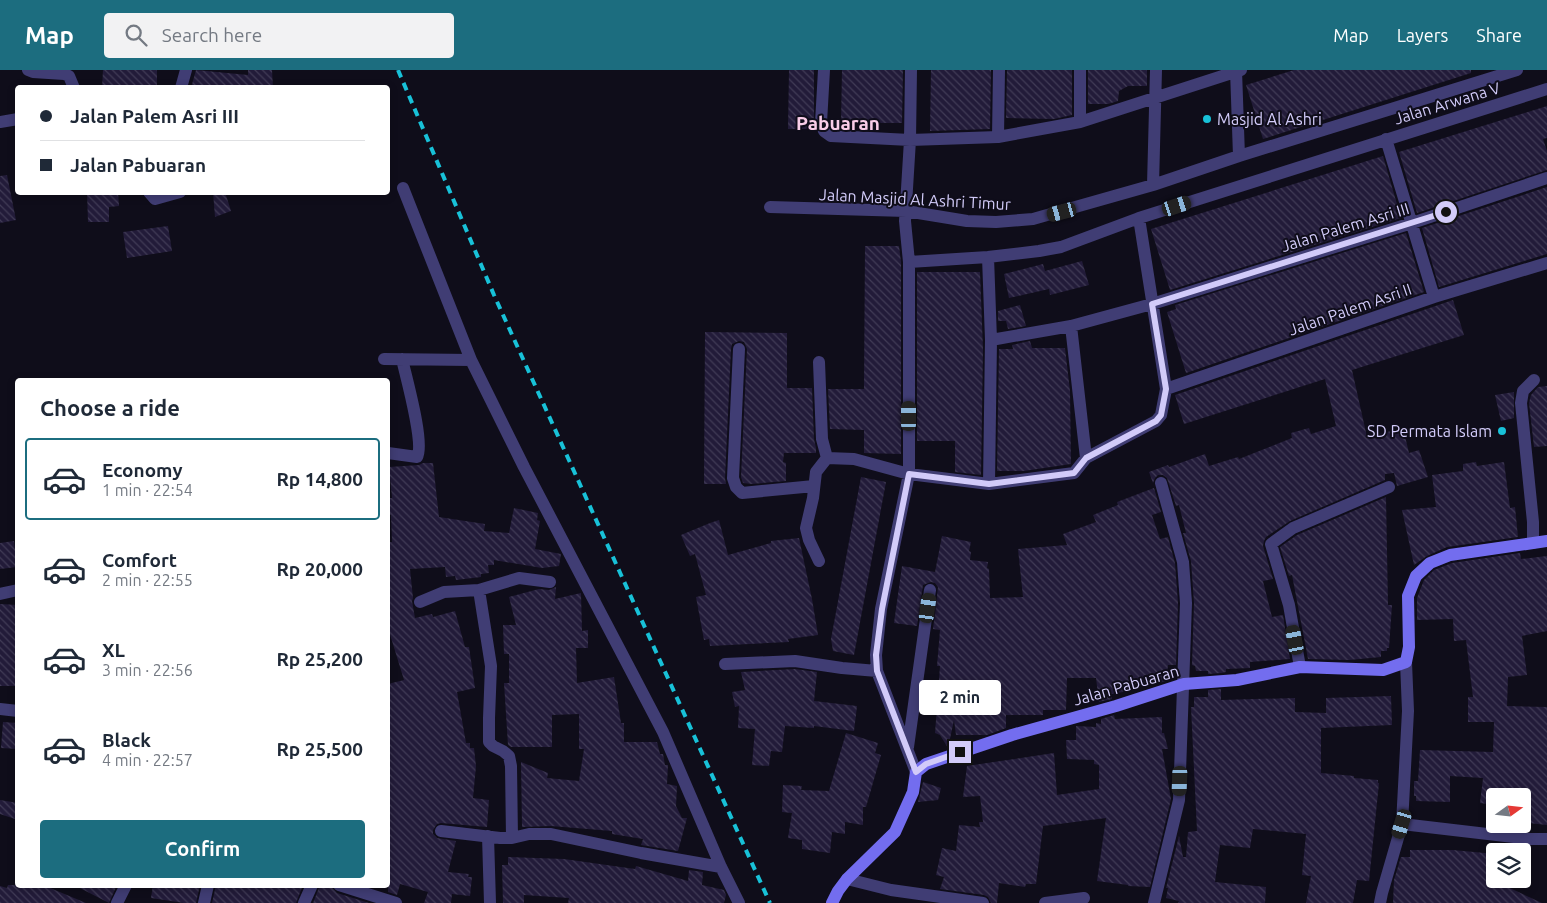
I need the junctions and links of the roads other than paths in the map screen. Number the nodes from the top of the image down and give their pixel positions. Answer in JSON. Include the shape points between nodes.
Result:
{"nodes":[{"id":1,"x":28,"y":70,"type":"edge"},
{"id":2,"x":186,"y":70,"type":"edge"},
{"id":3,"x":824,"y":70,"type":"edge"},
{"id":4,"x":911,"y":70,"type":"edge"},
{"id":5,"x":999,"y":70,"type":"edge"},
{"id":6,"x":1080,"y":70,"type":"edge"},
{"id":7,"x":1156,"y":70,"type":"edge"},
{"id":8,"x":1517,"y":70,"type":"edge"},
{"id":9,"x":1238,"y":71,"type":"edge"},
{"id":10,"x":1486,"y":75,"type":"edge"},
{"id":11,"x":73,"y":85,"type":"edge"},
{"id":12,"x":182,"y":85,"type":"edge"},
{"id":13,"x":1547,"y":89,"type":"edge"},
{"id":14,"x":1156,"y":97,"type":"junction"},
{"id":15,"x":15,"y":120,"type":"edge"},
{"id":16,"x":0,"y":122,"type":"edge"},
{"id":17,"x":1080,"y":122,"type":"junction"},
{"id":18,"x":998,"y":137,"type":"junction"},
{"id":19,"x":1386,"y":139,"type":"junction"},
{"id":20,"x":910,"y":140,"type":"junction"},
{"id":21,"x":1239,"y":156,"type":"junction"},
{"id":22,"x":1547,"y":178,"type":"edge"},
{"id":23,"x":1153,"y":185,"type":"junction"},
{"id":24,"x":403,"y":188,"type":"dead end"},
{"id":25,"x":152,"y":195,"type":"edge"},
{"id":26,"x":169,"y":195,"type":"edge"},
{"id":27,"x":770,"y":207,"type":"dead end"},
{"id":28,"x":906,"y":216,"type":"junction"},
{"id":29,"x":1139,"y":218,"type":"junction"},
{"id":30,"x":1412,"y":223,"type":"junction"},
{"id":31,"x":988,"y":257,"type":"junction"},
{"id":32,"x":909,"y":262,"type":"junction"},
{"id":33,"x":1547,"y":262,"type":"edge"},
{"id":34,"x":1434,"y":297,"type":"junction"},
{"id":35,"x":1152,"y":304,"type":"junction"},
{"id":36,"x":1071,"y":326,"type":"junction"},
{"id":37,"x":991,"y":340,"type":"junction"},
{"id":38,"x":739,"y":348,"type":"dead end"},
{"id":39,"x":384,"y":359,"type":"dead end"},
{"id":40,"x":402,"y":359,"type":"junction"},
{"id":41,"x":471,"y":360,"type":"junction"},
{"id":42,"x":819,"y":362,"type":"dead end"},
{"id":43,"x":1534,"y":380,"type":"dead end"},
{"id":44,"x":1166,"y":389,"type":"junction"},
{"id":45,"x":390,"y":453,"type":"edge"},
{"id":46,"x":827,"y":458,"type":"junction"},
{"id":47,"x":1086,"y":458,"type":"junction"},
{"id":48,"x":909,"y":474,"type":"junction"},
{"id":49,"x":1161,"y":483,"type":"dead end"},
{"id":50,"x":989,"y":484,"type":"junction"},
{"id":51,"x":814,"y":486,"type":"junction"},
{"id":52,"x":1389,"y":488,"type":"dead end"},
{"id":53,"x":1547,"y":541,"type":"edge"},
{"id":54,"x":1534,"y":543,"type":"junction"},
{"id":55,"x":819,"y":561,"type":"dead end"},
{"id":56,"x":550,"y":582,"type":"dead end"},
{"id":57,"x":479,"y":590,"type":"junction"},
{"id":58,"x":930,"y":590,"type":"dead end"},
{"id":59,"x":15,"y":591,"type":"edge"},
{"id":60,"x":0,"y":594,"type":"edge"},
{"id":61,"x":420,"y":602,"type":"dead end"},
{"id":62,"x":1406,"y":662,"type":"junction"},
{"id":63,"x":725,"y":664,"type":"dead end"},
{"id":64,"x":1300,"y":667,"type":"junction"},
{"id":65,"x":877,"y":671,"type":"junction"},
{"id":66,"x":1184,"y":684,"type":"junction"},
{"id":67,"x":0,"y":709,"type":"edge"},
{"id":68,"x":15,"y":711,"type":"edge"},
{"id":69,"x":907,"y":750,"type":"junction"},
{"id":70,"x":916,"y":772,"type":"junction"},
{"id":71,"x":1402,"y":824,"type":"junction"},
{"id":72,"x":441,"y":831,"type":"dead end"},
{"id":73,"x":488,"y":836,"type":"junction"},
{"id":74,"x":512,"y":838,"type":"junction"},
{"id":75,"x":1547,"y":839,"type":"edge"},
{"id":76,"x":721,"y":867,"type":"junction"},
{"id":77,"x":847,"y":879,"type":"junction"},
{"id":78,"x":124,"y":888,"type":"edge"},
{"id":79,"x":207,"y":888,"type":"edge"},
{"id":80,"x":311,"y":888,"type":"edge"},
{"id":81,"x":348,"y":888,"type":"edge"},
{"id":82,"x":1084,"y":898,"type":"dead end"},
{"id":83,"x":117,"y":903,"type":"edge"},
{"id":84,"x":204,"y":903,"type":"edge"},
{"id":85,"x":304,"y":903,"type":"edge"},
{"id":86,"x":396,"y":903,"type":"edge"},
{"id":87,"x":490,"y":903,"type":"edge"},
{"id":88,"x":739,"y":903,"type":"edge"},
{"id":89,"x":832,"y":903,"type":"edge"},
{"id":90,"x":983,"y":903,"type":"edge"},
{"id":91,"x":1046,"y":903,"type":"edge"},
{"id":92,"x":1154,"y":903,"type":"edge"},
{"id":93,"x":1380,"y":903,"type":"edge"}],
"edges":[{"from":1,"to":11,"type":"street","via":[[64,74],[69,76]]},
{"from":2,"to":12,"type":"street"},
{"from":3,"to":20,"type":"street","via":[[820,123],[824,131],[831,136]]},
{"from":4,"to":20,"type":"street"},
{"from":5,"to":18,"type":"street"},
{"from":6,"to":17,"type":"street"},
{"from":7,"to":14,"type":"street"},
{"from":8,"to":10,"type":"street","name":"Jalan Masjid Al Ashri Timur"},
{"from":9,"to":14,"type":"street"},
{"from":9,"to":21,"type":"street"},
{"from":10,"to":21,"type":"street","name":"Jalan Masjid Al Ashri Timur"},
{"from":13,"to":19,"type":"street","name":"Jalan Arwana V"},
{"from":14,"to":17,"type":"street"},
{"from":14,"to":23,"type":"street"},
{"from":15,"to":16,"type":"street"},
{"from":17,"to":18,"type":"street"},
{"from":18,"to":20,"type":"street"},
{"from":19,"to":29,"type":"street","name":"Jalan Arwana V"},
{"from":19,"to":30,"type":"street"},
{"from":20,"to":28,"type":"street"},
{"from":21,"to":23,"type":"street","name":"Jalan Masjid Al Ashri Timur"},
{"from":22,"to":30,"type":"street","name":"Jalan Palem Asri III"},
{"from":23,"to":28,"type":"street","name":"Jalan Masjid Al Ashri Timur","via":[[1033,219],[996,222]]},
{"from":24,"to":41,"type":"street"},
{"from":25,"to":26,"type":"street","via":[[155,199]]},
{"from":27,"to":28,"type":"street","name":"Jalan Masjid Al Ashri Timur"},
{"from":28,"to":32,"type":"street"},
{"from":29,"to":31,"type":"street","name":"Jalan Arwana V","via":[[1061,247]]},
{"from":29,"to":35,"type":"street"},
{"from":30,"to":34,"type":"street"},
{"from":30,"to":35,"type":"street","name":"Jalan Palem Asri III"},
{"from":31,"to":32,"type":"street","name":"Jalan Arwana V"},
{"from":31,"to":37,"type":"street"},
{"from":32,"to":48,"type":"street"},
{"from":33,"to":34,"type":"street","name":"Jalan Palem Asri II"},
{"from":34,"to":44,"type":"street","name":"Jalan Palem Asri II"},
{"from":35,"to":36,"type":"street","name":"Jalan Palem Asri III"},
{"from":35,"to":44,"type":"street"},
{"from":36,"to":37,"type":"street","name":"Jalan Palem Asri III"},
{"from":36,"to":47,"type":"street"},
{"from":37,"to":50,"type":"street"},
{"from":38,"to":51,"type":"street","via":[[733,478],[736,487],[742,493]]},
{"from":39,"to":40,"type":"street"},
{"from":40,"to":41,"type":"street"},
{"from":40,"to":45,"type":"street","via":[[420,450],[417,457]]},
{"from":41,"to":76,"type":"street","via":[[663,732]]},
{"from":42,"to":46,"type":"street","via":[[822,439]]},
{"from":43,"to":54,"type":"street","via":[[1523,391],[1521,403]]},
{"from":44,"to":47,"type":"street","via":[[1161,415],[1156,421]]},
{"from":46,"to":48,"type":"street","via":[[854,459]]},
{"from":46,"to":51,"type":"street","via":[[816,472]]},
{"from":47,"to":50,"type":"street","via":[[1074,473]]},
{"from":48,"to":50,"type":"street"},
{"from":48,"to":65,"type":"street","via":[[882,609]]},
{"from":49,"to":66,"type":"street","via":[[1185,578]]},
{"from":51,"to":55,"type":"street","via":[[806,528]]},
{"from":52,"to":64,"type":"street","via":[[1293,528],[1271,544],[1289,604]]},
{"from":53,"to":54,"type":"street"},
{"from":54,"to":62,"type":"street","via":[[1450,555],[1423,569],[1416,576],[1408,596],[1409,647]]},
{"from":56,"to":57,"type":"street","via":[[519,578]]},
{"from":57,"to":61,"type":"street","via":[[444,592]]},
{"from":57,"to":74,"type":"street","via":[[491,666],[489,742],[509,756]]},
{"from":58,"to":69,"type":"street"},
{"from":59,"to":60,"type":"street"},
{"from":62,"to":64,"type":"street","name":"Jalan Pabuaran","via":[[1383,670]]},
{"from":62,"to":71,"type":"street","via":[[1408,711]]},
{"from":63,"to":65,"type":"street","via":[[795,661]]},
{"from":64,"to":66,"type":"street","name":"Jalan Pabuaran","via":[[1237,680]]},
{"from":65,"to":69,"type":"street"},
{"from":66,"to":70,"type":"street","name":"Jalan Pabuaran","via":[[1012,735],[926,764]]},
{"from":66,"to":92,"type":"street","via":[[1179,800]]},
{"from":67,"to":68,"type":"street"},
{"from":69,"to":70,"type":"street"},
{"from":70,"to":77,"type":"street","via":[[913,792],[895,832]]},
{"from":71,"to":75,"type":"street"},
{"from":71,"to":93,"type":"street"},
{"from":72,"to":73,"type":"street"},
{"from":73,"to":74,"type":"street"},
{"from":73,"to":87,"type":"street"},
{"from":74,"to":76,"type":"street","via":[[551,834]]},
{"from":76,"to":88,"type":"street"},
{"from":77,"to":89,"type":"street"},
{"from":77,"to":90,"type":"street","via":[[891,890]]},
{"from":78,"to":83,"type":"street"},
{"from":79,"to":84,"type":"street"},
{"from":80,"to":85,"type":"street"},
{"from":81,"to":86,"type":"street"},
{"from":82,"to":91,"type":"street"}]}
